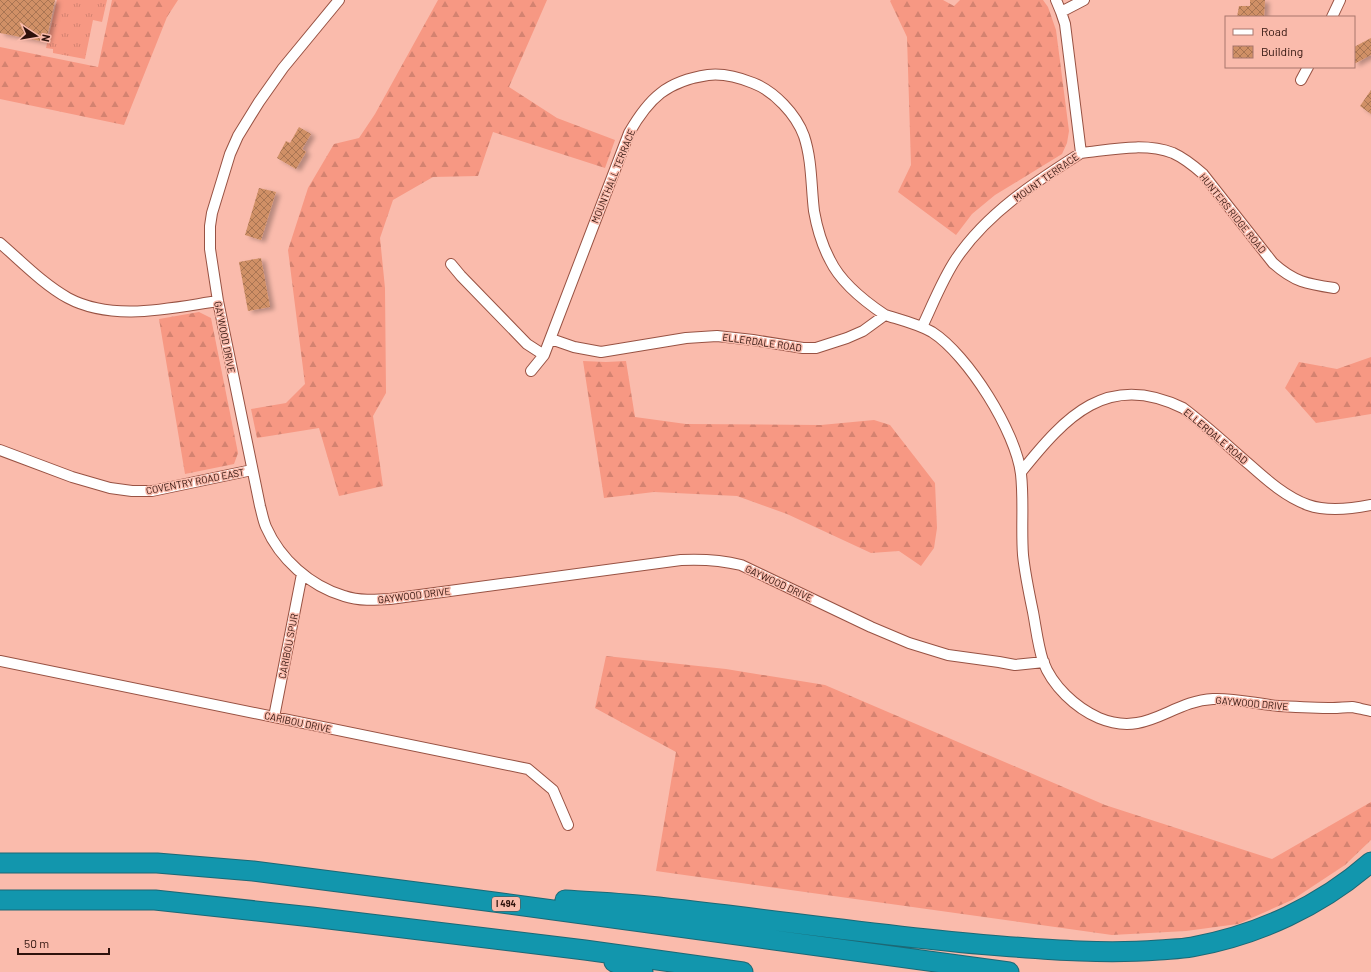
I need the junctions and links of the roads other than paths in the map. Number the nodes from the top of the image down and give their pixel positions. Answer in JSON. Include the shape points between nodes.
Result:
{"nodes":[{"id":1,"x":339,"y":0,"type":"edge"},
{"id":2,"x":1056,"y":0,"type":"edge"},
{"id":3,"x":1084,"y":0,"type":"edge"},
{"id":4,"x":1340,"y":0,"type":"edge"},
{"id":5,"x":1061,"y":12,"type":"junction"},
{"id":6,"x":1332,"y":16,"type":"edge"},
{"id":7,"x":1307,"y":68,"type":"edge"},
{"id":8,"x":1301,"y":80,"type":"dead end"},
{"id":9,"x":1081,"y":153,"type":"junction"},
{"id":10,"x":0,"y":243,"type":"edge"},
{"id":11,"x":452,"y":264,"type":"dead end"},
{"id":12,"x":1334,"y":288,"type":"dead end"},
{"id":13,"x":218,"y":301,"type":"junction"},
{"id":14,"x":885,"y":315,"type":"junction"},
{"id":15,"x":922,"y":327,"type":"junction"},
{"id":16,"x":551,"y":339,"type":"junction"},
{"id":17,"x":544,"y":355,"type":"junction"},
{"id":18,"x":531,"y":371,"type":"dead end"},
{"id":19,"x":0,"y":450,"type":"edge"},
{"id":20,"x":252,"y":470,"type":"junction"},
{"id":21,"x":1021,"y":472,"type":"junction"},
{"id":22,"x":1371,"y":505,"type":"edge"},
{"id":23,"x":302,"y":574,"type":"junction"},
{"id":24,"x":0,"y":661,"type":"edge"},
{"id":25,"x":1044,"y":662,"type":"junction"},
{"id":26,"x":1371,"y":711,"type":"edge"},
{"id":27,"x":274,"y":717,"type":"junction"},
{"id":28,"x":568,"y":825,"type":"dead end"},
{"id":29,"x":1371,"y":862,"type":"edge"},
{"id":30,"x":0,"y":863,"type":"edge"},
{"id":31,"x":0,"y":900,"type":"edge"},
{"id":32,"x":494,"y":902,"type":"junction"},
{"id":33,"x":585,"y":950,"type":"junction"},
{"id":34,"x":643,"y":972,"type":"edge"},
{"id":35,"x":743,"y":972,"type":"edge"},
{"id":36,"x":1009,"y":972,"type":"edge"}],
"edges":[{"from":1,"to":13,"type":"street","name":"GAYWOOD DRIVE","via":[[283,68],[238,136],[230,154],[210,226],[210,249]]},
{"from":2,"to":5,"type":"street","name":"MOUNT TERRACE"},
{"from":3,"to":5,"type":"street"},
{"from":4,"to":6,"type":"street"},
{"from":5,"to":9,"type":"street","name":"MOUNT TERRACE","via":[[1067,39]]},
{"from":7,"to":8,"type":"street"},
{"from":9,"to":12,"type":"street","name":"HUNTERS RIDGE ROAD","via":[[1136,147],[1173,153],[1203,174],[1273,263],[1283,272],[1307,284]]},
{"from":9,"to":15,"type":"street","name":"MOUNT TERRACE","via":[[997,212],[974,234],[939,288]]},
{"from":10,"to":13,"type":"street","via":[[56,290],[88,306],[134,311]]},
{"from":11,"to":17,"type":"street","via":[[527,344]]},
{"from":13,"to":20,"type":"street","name":"GAYWOOD DRIVE"},
{"from":14,"to":15,"type":"street"},
{"from":14,"to":16,"type":"street","name":"ELLERDALE ROAD","via":[[863,331],[816,348],[717,336],[686,338],[601,352]]},
{"from":14,"to":16,"type":"street","name":"MOUNTHALL TERRACE","via":[[845,282],[830,261],[820,237],[814,212],[804,135],[793,116],[779,98],[761,86],[717,74],[695,77],[674,84],[655,97],[640,114],[629,133]]},
{"from":15,"to":21,"type":"street","via":[[942,339],[982,387],[1009,434]]},
{"from":16,"to":17,"type":"street","name":"MOUNTHALL TERRACE"},
{"from":17,"to":18,"type":"street","name":"MOUNTHALL TERRACE"},
{"from":19,"to":20,"type":"street","name":"COVENTRY ROAD EAST","via":[[72,477],[110,488],[132,491],[152,491]]},
{"from":20,"to":23,"type":"street","name":"GAYWOOD DRIVE","via":[[266,527],[280,550]]},
{"from":21,"to":22,"type":"street","name":"ELLERDALE ROAD","via":[[1048,440],[1077,413],[1107,399],[1146,396],[1171,402],[1183,408],[1287,495],[1308,505],[1332,509],[1355,509]]},
{"from":21,"to":25,"type":"street","name":"GAYWOOD DRIVE","via":[[1023,555]]},
{"from":23,"to":25,"type":"street","name":"GAYWOOD DRIVE","via":[[344,596],[367,600],[681,560],[721,561],[741,565],[909,643],[948,655],[1015,665]]},
{"from":23,"to":27,"type":"street","name":"CARIBOU SPUR"},
{"from":24,"to":27,"type":"street","name":"CARIBOU DRIVE"},
{"from":25,"to":26,"type":"street","name":"GAYWOOD DRIVE","via":[[1053,679],[1075,703],[1087,712],[1115,723],[1139,723],[1195,701],[1227,698],[1278,706],[1352,707]]},
{"from":27,"to":28,"type":"street","name":"CARIBOU DRIVE","via":[[528,769],[553,790]]},
{"from":29,"to":32,"type":"highway","via":[[1324,898],[1263,928],[1227,940],[1190,948],[1135,952],[951,942],[646,906],[554,900]]},
{"from":30,"to":32,"type":"highway","number":"I 494","via":[[157,863],[253,871]]},
{"from":31,"to":33,"type":"highway","via":[[155,900],[312,916]]},
{"from":32,"to":36,"type":"highway","number":"I 494"},
{"from":33,"to":34,"type":"highway"},
{"from":33,"to":35,"type":"highway"}]}
